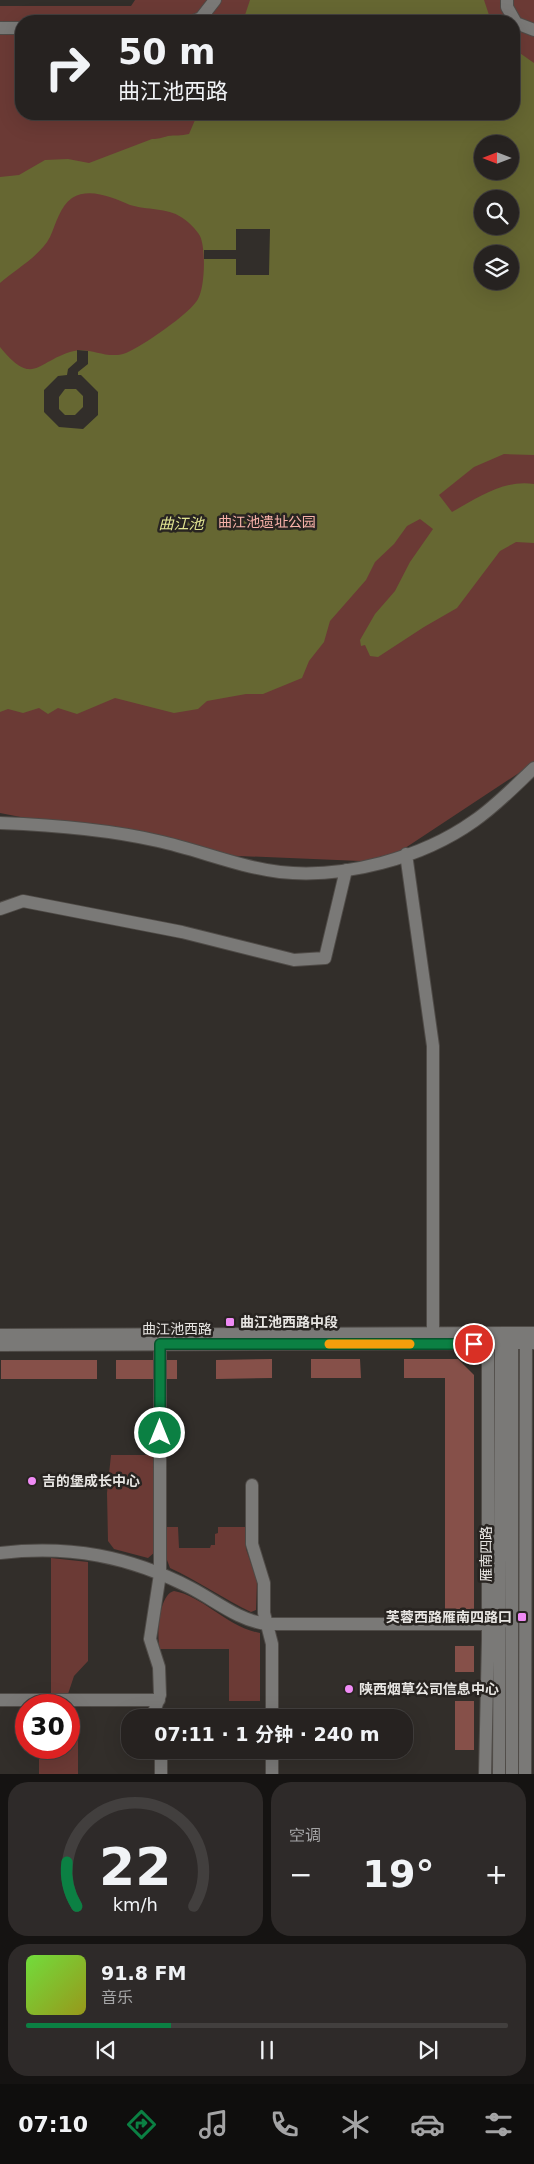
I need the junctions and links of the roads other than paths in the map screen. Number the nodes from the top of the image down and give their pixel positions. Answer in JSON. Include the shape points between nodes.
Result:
{"nodes":[{"id":1,"x":215,"y":0,"type":"edge"},
{"id":2,"x":507,"y":0,"type":"edge"},
{"id":3,"x":203,"y":15,"type":"edge"},
{"id":4,"x":512,"y":15,"type":"edge"},
{"id":5,"x":520,"y":25,"type":"edge"},
{"id":6,"x":0,"y":28,"type":"edge"},
{"id":7,"x":15,"y":28,"type":"edge"},
{"id":8,"x":534,"y":30,"type":"edge"},
{"id":9,"x":534,"y":768,"type":"edge"},
{"id":10,"x":0,"y":823,"type":"edge"},
{"id":11,"x":406,"y":854,"type":"junction"},
{"id":12,"x":346,"y":870,"type":"junction"},
{"id":13,"x":0,"y":909,"type":"edge"},
{"id":14,"x":433,"y":1334,"type":"junction"},
{"id":15,"x":0,"y":1335,"type":"edge"},
{"id":16,"x":518,"y":1338,"type":"edge"},
{"id":17,"x":488,"y":1339,"type":"junction"},
{"id":18,"x":160,"y":1344,"type":"junction"},
{"id":19,"x":0,"y":1345,"type":"edge"},
{"id":20,"x":252,"y":1485,"type":"dead end"},
{"id":21,"x":0,"y":1553,"type":"edge"},
{"id":22,"x":160,"y":1574,"type":"junction"},
{"id":23,"x":267,"y":1624,"type":"junction"},
{"id":24,"x":488,"y":1624,"type":"junction"},
{"id":25,"x":501,"y":1624,"type":"junction"},
{"id":26,"x":0,"y":1700,"type":"edge"},
{"id":27,"x":159,"y":1700,"type":"junction"},
{"id":28,"x":155,"y":1709,"type":"edge"},
{"id":29,"x":272,"y":1709,"type":"edge"},
{"id":30,"x":161,"y":1759,"type":"edge"},
{"id":31,"x":272,"y":1759,"type":"edge"},
{"id":32,"x":161,"y":1774,"type":"edge"},
{"id":33,"x":272,"y":1774,"type":"edge"},
{"id":34,"x":485,"y":1774,"type":"edge"},
{"id":35,"x":500,"y":1774,"type":"edge"},
{"id":36,"x":512,"y":1774,"type":"edge"},
{"id":37,"x":525,"y":1774,"type":"edge"}],
"edges":[{"from":1,"to":3,"type":"street"},
{"from":2,"to":4,"type":"street"},
{"from":5,"to":8,"type":"street"},
{"from":6,"to":7,"type":"street"},
{"from":9,"to":11,"type":"street","via":[[475,821],[440,842]]},
{"from":10,"to":12,"type":"street","via":[[117,833],[279,872]]},
{"from":11,"to":12,"type":"street"},
{"from":11,"to":14,"type":"street","via":[[433,1046]]},
{"from":12,"to":13,"type":"street","via":[[325,958],[294,960],[182,932],[23,901]]},
{"from":14,"to":15,"type":"street","name":"曲江池西路"},
{"from":14,"to":17,"type":"street","name":"曲江池西路"},
{"from":16,"to":17,"type":"street","name":"曲江池西路"},
{"from":16,"to":25,"type":"street","name":"雁南四路"},
{"from":16,"to":36,"type":"street","name":"雁南四路"},
{"from":16,"to":37,"type":"street"},
{"from":17,"to":18,"type":"street","name":"曲江池西路"},
{"from":17,"to":24,"type":"street"},
{"from":18,"to":19,"type":"street","name":"曲江池西路"},
{"from":18,"to":22,"type":"street"},
{"from":20,"to":23,"type":"street","via":[[252,1544],[264,1583]]},
{"from":21,"to":22,"type":"street","via":[[78,1551],[117,1559]]},
{"from":22,"to":23,"type":"street","via":[[245,1619]]},
{"from":22,"to":27,"type":"street","via":[[150,1639],[160,1676]]},
{"from":23,"to":24,"type":"street"},
{"from":23,"to":29,"type":"street","via":[[272,1644]]},
{"from":24,"to":25,"type":"street"},
{"from":24,"to":34,"type":"street"},
{"from":25,"to":35,"type":"street","name":"雁南四路"},
{"from":26,"to":27,"type":"street"},
{"from":27,"to":28,"type":"street"},
{"from":30,"to":32,"type":"street"},
{"from":31,"to":33,"type":"street"}]}
